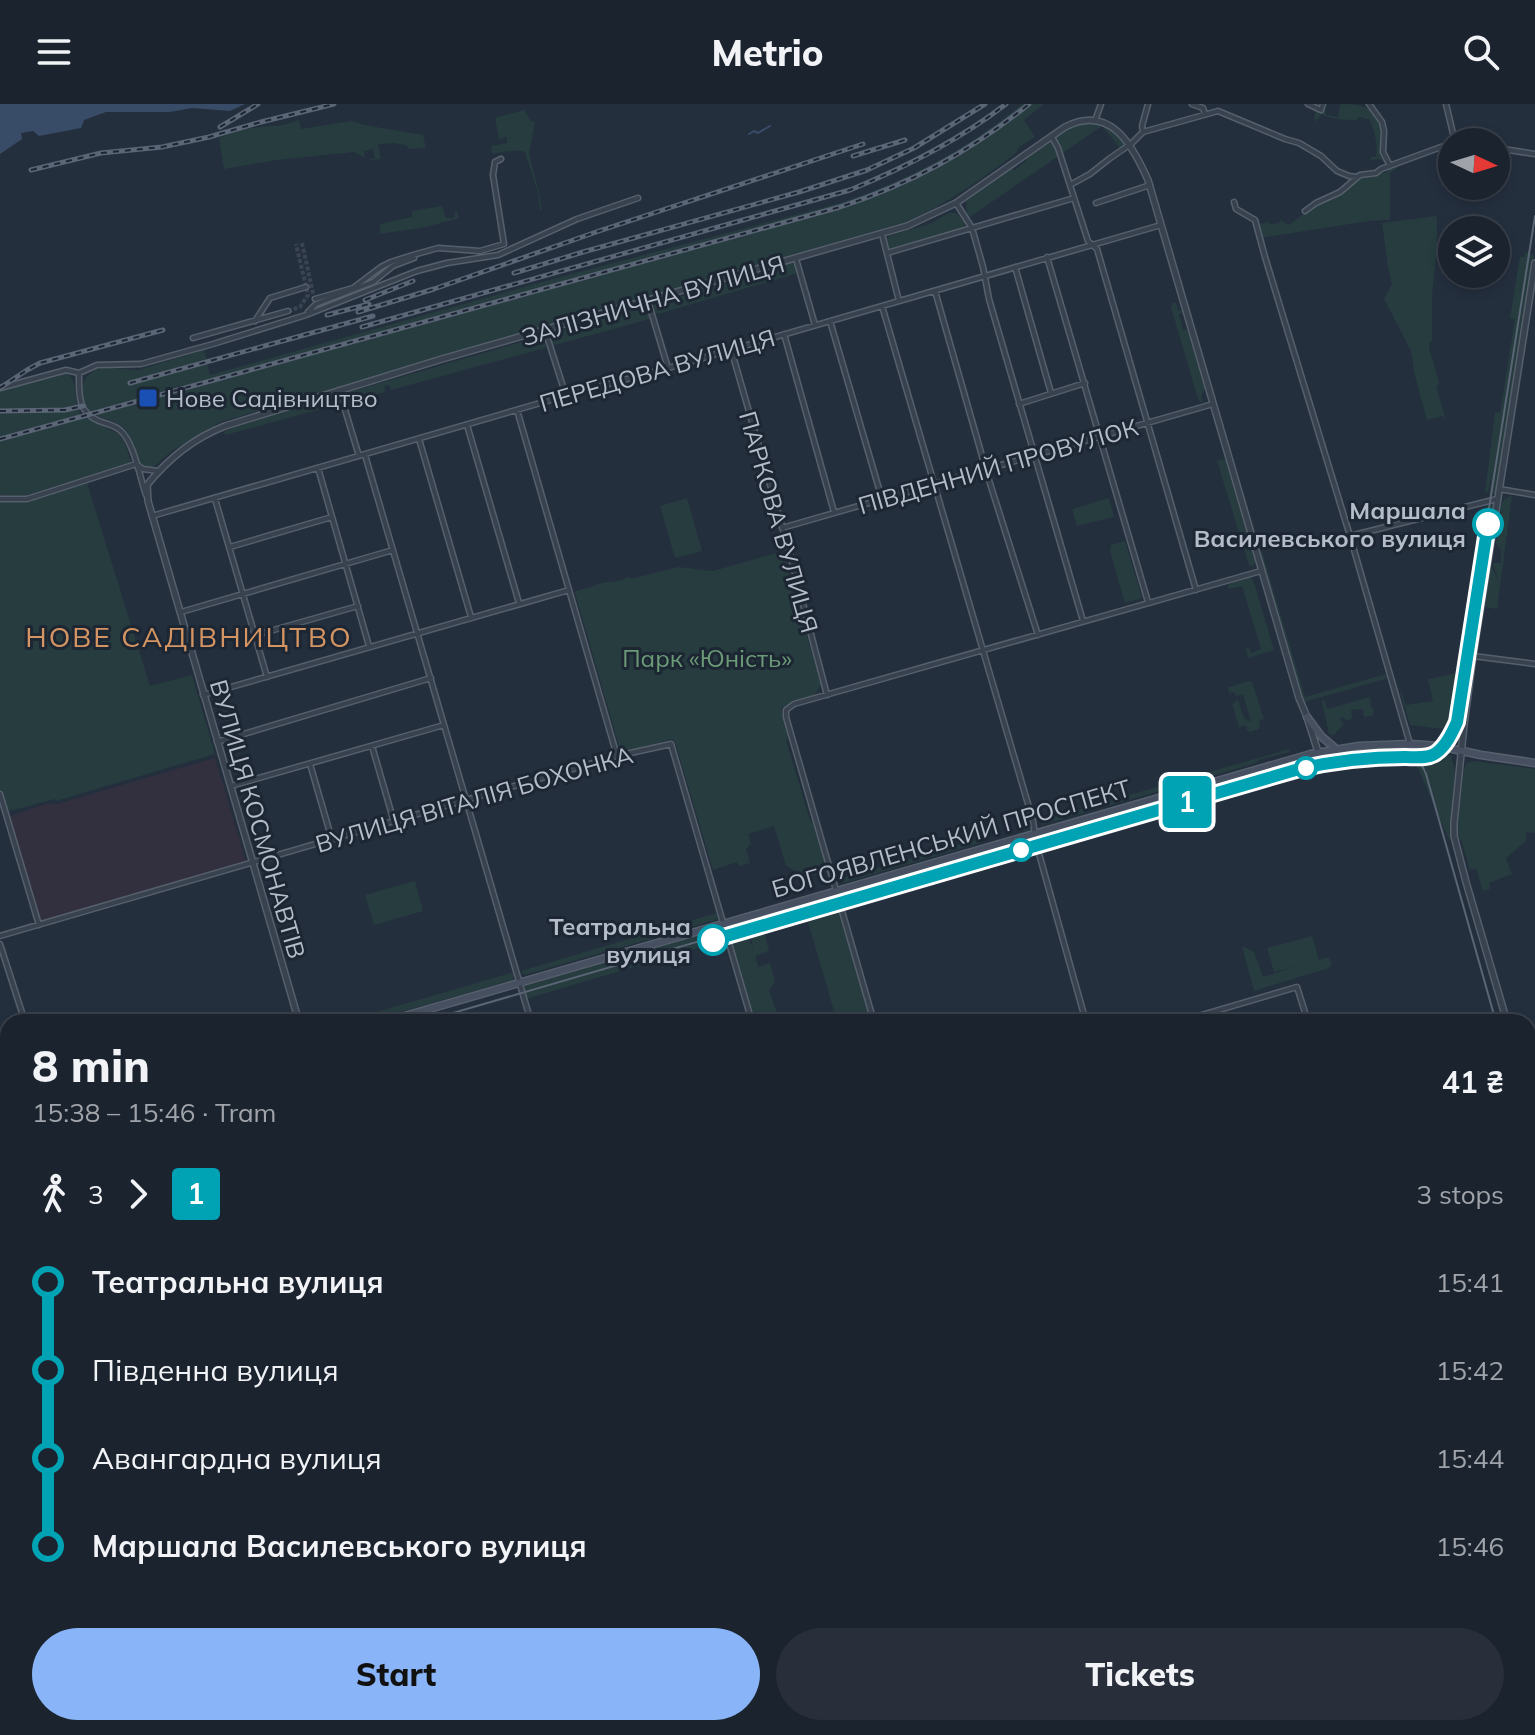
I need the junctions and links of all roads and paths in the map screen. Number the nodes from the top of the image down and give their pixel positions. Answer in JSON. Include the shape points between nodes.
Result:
{"nodes":[{"id":1,"x":1101,"y":104,"type":"edge"},
{"id":2,"x":1148,"y":104,"type":"edge"},
{"id":3,"x":1192,"y":104,"type":"edge"},
{"id":4,"x":1308,"y":104,"type":"edge"},
{"id":5,"x":1323,"y":104,"type":"edge"},
{"id":6,"x":1369,"y":104,"type":"edge"},
{"id":7,"x":1446,"y":104,"type":"edge"},
{"id":8,"x":1205,"y":115,"type":"junction"},
{"id":9,"x":1096,"y":118,"type":"junction"},
{"id":10,"x":1452,"y":128,"type":"edge"},
{"id":11,"x":1143,"y":132,"type":"junction"},
{"id":12,"x":1051,"y":136,"type":"junction"},
{"id":13,"x":1129,"y":144,"type":"junction"},
{"id":14,"x":1438,"y":148,"type":"edge"},
{"id":15,"x":1510,"y":150,"type":"edge"},
{"id":16,"x":1535,"y":154,"type":"edge"},
{"id":17,"x":501,"y":159,"type":"dead end"},
{"id":18,"x":1390,"y":166,"type":"junction"},
{"id":19,"x":1357,"y":177,"type":"junction"},
{"id":20,"x":1070,"y":185,"type":"junction"},
{"id":21,"x":1150,"y":185,"type":"junction"},
{"id":22,"x":638,"y":198,"type":"dead end"},
{"id":23,"x":1074,"y":198,"type":"junction"},
{"id":24,"x":1234,"y":202,"type":"dead end"},
{"id":25,"x":956,"y":203,"type":"junction"},
{"id":26,"x":1096,"y":203,"type":"dead end"},
{"id":27,"x":1305,"y":211,"type":"dead end"},
{"id":28,"x":1161,"y":225,"type":"junction"},
{"id":29,"x":972,"y":228,"type":"junction"},
{"id":30,"x":882,"y":234,"type":"junction"},
{"id":31,"x":1092,"y":244,"type":"junction"},
{"id":32,"x":887,"y":253,"type":"junction"},
{"id":33,"x":1047,"y":257,"type":"junction"},
{"id":34,"x":414,"y":258,"type":"dead end"},
{"id":35,"x":796,"y":259,"type":"junction"},
{"id":36,"x":1535,"y":263,"type":"edge"},
{"id":37,"x":1015,"y":267,"type":"junction"},
{"id":38,"x":985,"y":276,"type":"junction"},
{"id":39,"x":306,"y":287,"type":"dead end"},
{"id":40,"x":935,"y":291,"type":"junction"},
{"id":41,"x":315,"y":299,"type":"dead end"},
{"id":42,"x":648,"y":301,"type":"junction"},
{"id":43,"x":899,"y":301,"type":"junction"},
{"id":44,"x":882,"y":306,"type":"junction"},
{"id":45,"x":288,"y":311,"type":"tunnel mouth"},
{"id":46,"x":306,"y":315,"type":"junction"},
{"id":47,"x":255,"y":321,"type":"junction"},
{"id":48,"x":830,"y":321,"type":"junction"},
{"id":49,"x":815,"y":325,"type":"junction"},
{"id":50,"x":545,"y":330,"type":"junction"},
{"id":51,"x":784,"y":334,"type":"junction"},
{"id":52,"x":193,"y":338,"type":"dead end"},
{"id":53,"x":731,"y":349,"type":"junction"},
{"id":54,"x":668,"y":368,"type":"junction"},
{"id":55,"x":79,"y":373,"type":"junction"},
{"id":56,"x":1085,"y":383,"type":"junction"},
{"id":57,"x":0,"y":388,"type":"edge"},
{"id":58,"x":339,"y":390,"type":"junction"},
{"id":59,"x":1051,"y":393,"type":"junction"},
{"id":60,"x":566,"y":396,"type":"junction"},
{"id":61,"x":1019,"y":404,"type":"junction"},
{"id":62,"x":1213,"y":404,"type":"junction"},
{"id":63,"x":517,"y":410,"type":"junction"},
{"id":64,"x":1148,"y":422,"type":"junction"},
{"id":65,"x":467,"y":425,"type":"junction"},
{"id":66,"x":1100,"y":436,"type":"junction"},
{"id":67,"x":419,"y":439,"type":"junction"},
{"id":68,"x":365,"y":455,"type":"junction"},
{"id":69,"x":1034,"y":455,"type":"junction"},
{"id":70,"x":359,"y":456,"type":"junction"},
{"id":71,"x":136,"y":464,"type":"junction"},
{"id":72,"x":318,"y":468,"type":"junction"},
{"id":73,"x":987,"y":469,"type":"junction"},
{"id":74,"x":158,"y":471,"type":"junction"},
{"id":75,"x":934,"y":484,"type":"junction"},
{"id":76,"x":1499,"y":489,"type":"junction"},
{"id":77,"x":1535,"y":495,"type":"edge"},
{"id":78,"x":0,"y":499,"type":"edge"},
{"id":79,"x":215,"y":499,"type":"junction"},
{"id":80,"x":1497,"y":499,"type":"junction"},
{"id":81,"x":882,"y":500,"type":"junction"},
{"id":82,"x":148,"y":501,"type":"junction"},
{"id":83,"x":834,"y":513,"type":"junction"},
{"id":84,"x":152,"y":516,"type":"junction"},
{"id":85,"x":332,"y":517,"type":"junction"},
{"id":86,"x":782,"y":528,"type":"junction"},
{"id":87,"x":1350,"y":536,"type":"junction"},
{"id":88,"x":230,"y":547,"type":"junction"},
{"id":89,"x":393,"y":550,"type":"junction"},
{"id":90,"x":346,"y":564,"type":"junction"},
{"id":91,"x":1261,"y":571,"type":"junction"},
{"id":92,"x":569,"y":590,"type":"junction"},
{"id":93,"x":1196,"y":590,"type":"junction"},
{"id":94,"x":243,"y":594,"type":"junction"},
{"id":95,"x":1148,"y":602,"type":"junction"},
{"id":96,"x":519,"y":604,"type":"junction"},
{"id":97,"x":358,"y":606,"type":"junction"},
{"id":98,"x":179,"y":613,"type":"junction"},
{"id":99,"x":471,"y":618,"type":"junction"},
{"id":100,"x":1083,"y":621,"type":"junction"},
{"id":101,"x":418,"y":634,"type":"junction"},
{"id":102,"x":255,"y":635,"type":"junction"},
{"id":103,"x":1038,"y":635,"type":"junction"},
{"id":104,"x":369,"y":647,"type":"junction"},
{"id":105,"x":984,"y":651,"type":"junction"},
{"id":106,"x":1473,"y":656,"type":"junction"},
{"id":107,"x":1535,"y":664,"type":"edge"},
{"id":108,"x":267,"y":677,"type":"junction"},
{"id":109,"x":431,"y":678,"type":"junction"},
{"id":110,"x":203,"y":695,"type":"junction"},
{"id":111,"x":827,"y":695,"type":"junction"},
{"id":112,"x":1307,"y":717,"type":"junction"},
{"id":113,"x":444,"y":725,"type":"junction"},
{"id":114,"x":217,"y":742,"type":"junction"},
{"id":115,"x":1410,"y":744,"type":"junction"},
{"id":116,"x":372,"y":746,"type":"junction"},
{"id":117,"x":1336,"y":749,"type":"junction"},
{"id":118,"x":1461,"y":751,"type":"junction"},
{"id":119,"x":1318,"y":752,"type":"junction"},
{"id":120,"x":617,"y":756,"type":"junction"},
{"id":121,"x":1535,"y":763,"type":"edge"},
{"id":122,"x":310,"y":764,"type":"junction"},
{"id":123,"x":230,"y":786,"type":"junction"},
{"id":124,"x":0,"y":797,"type":"edge"},
{"id":125,"x":467,"y":801,"type":"junction"},
{"id":126,"x":394,"y":822,"type":"junction"},
{"id":127,"x":1034,"y":833,"type":"junction"},
{"id":128,"x":332,"y":840,"type":"junction"},
{"id":129,"x":252,"y":862,"type":"junction"},
{"id":130,"x":837,"y":890,"type":"junction"},
{"id":131,"x":724,"y":923,"type":"junction"},
{"id":132,"x":39,"y":925,"type":"junction"},
{"id":133,"x":0,"y":936,"type":"edge"},
{"id":134,"x":0,"y":944,"type":"edge"},
{"id":135,"x":520,"y":982,"type":"junction"},
{"id":136,"x":22,"y":1014,"type":"edge"},
{"id":137,"x":297,"y":1014,"type":"edge"},
{"id":138,"x":411,"y":1014,"type":"edge"},
{"id":139,"x":529,"y":1014,"type":"edge"},
{"id":140,"x":750,"y":1014,"type":"edge"},
{"id":141,"x":872,"y":1014,"type":"edge"},
{"id":142,"x":1084,"y":1014,"type":"edge"},
{"id":143,"x":1205,"y":1014,"type":"edge"},
{"id":144,"x":1305,"y":1014,"type":"edge"},
{"id":145,"x":1505,"y":1014,"type":"edge"}],
"edges":[{"from":1,"to":9,"type":"street"},
{"from":2,"to":11,"type":"street"},
{"from":3,"to":8,"type":"street","via":[[1203,108]]},
{"from":4,"to":5,"type":"street","via":[[1321,110]]},
{"from":6,"to":18,"type":"street","via":[[1382,122],[1383,152]]},
{"from":7,"to":10,"type":"street"},
{"from":8,"to":11,"type":"street"},
{"from":8,"to":19,"type":"street","via":[[1221,111],[1299,143],[1337,171]]},
{"from":9,"to":12,"type":"street","name":"ЗАЛІЗНИЧНА ВУЛИЦЯ","via":[[1077,121]]},
{"from":9,"to":13,"type":"street"},
{"from":11,"to":13,"type":"street"},
{"from":12,"to":20,"type":"street"},
{"from":12,"to":25,"type":"street","name":"ЗАЛІЗНИЧНА ВУЛИЦЯ"},
{"from":13,"to":20,"type":"street"},
{"from":13,"to":21,"type":"street"},
{"from":14,"to":18,"type":"street"},
{"from":15,"to":16,"type":"street"},
{"from":17,"to":41,"type":"street","via":[[495,162],[493,175],[504,244],[480,251],[438,248],[413,255],[381,267],[353,288]]},
{"from":18,"to":19,"type":"street"},
{"from":19,"to":27,"type":"street"},
{"from":20,"to":23,"type":"street"},
{"from":21,"to":26,"type":"street"},
{"from":21,"to":28,"type":"street"},
{"from":22,"to":46,"type":"street","via":[[498,255],[417,271]]},
{"from":23,"to":29,"type":"street"},
{"from":23,"to":31,"type":"street"},
{"from":24,"to":87,"type":"street","via":[[1257,224]]},
{"from":25,"to":29,"type":"street"},
{"from":25,"to":30,"type":"street","name":"ЗАЛІЗНИЧНА ВУЛИЦЯ"},
{"from":28,"to":31,"type":"street","name":"ПЕРЕДОВА ВУЛИЦЯ"},
{"from":28,"to":62,"type":"street"},
{"from":29,"to":32,"type":"street"},
{"from":29,"to":38,"type":"street"},
{"from":30,"to":32,"type":"street"},
{"from":30,"to":35,"type":"street","name":"ЗАЛІЗНИЧНА ВУЛИЦЯ"},
{"from":31,"to":33,"type":"street","name":"ПЕРЕДОВА ВУЛИЦЯ"},
{"from":31,"to":64,"type":"street"},
{"from":32,"to":43,"type":"street"},
{"from":33,"to":37,"type":"street","name":"ПЕРЕДОВА ВУЛИЦЯ"},
{"from":33,"to":56,"type":"street"},
{"from":34,"to":46,"type":"street","via":[[373,282],[316,304]]},
{"from":35,"to":42,"type":"street","name":"ЗАЛІЗНИЧНА ВУЛИЦЯ"},
{"from":35,"to":49,"type":"street"},
{"from":36,"to":76,"type":"street"},
{"from":37,"to":38,"type":"street","name":"ПЕРЕДОВА ВУЛИЦЯ"},
{"from":37,"to":59,"type":"street"},
{"from":38,"to":40,"type":"street","name":"ПЕРЕДОВА ВУЛИЦЯ"},
{"from":38,"to":61,"type":"street"},
{"from":39,"to":47,"type":"street","via":[[270,298]]},
{"from":40,"to":43,"type":"street","name":"ПЕРЕДОВА ВУЛИЦЯ"},
{"from":40,"to":73,"type":"street"},
{"from":42,"to":50,"type":"street","name":"ЗАЛІЗНИЧНА ВУЛИЦЯ"},
{"from":42,"to":54,"type":"street"},
{"from":43,"to":44,"type":"street","name":"ПЕРЕДОВА ВУЛИЦЯ"},
{"from":44,"to":48,"type":"street","name":"ПЕРЕДОВА ВУЛИЦЯ"},
{"from":44,"to":75,"type":"street"},
{"from":45,"to":47,"type":"street"},
{"from":46,"to":55,"type":"street","via":[[141,364],[97,365]]},
{"from":47,"to":52,"type":"street"},
{"from":48,"to":49,"type":"street","name":"ПЕРЕДОВА ВУЛИЦЯ"},
{"from":48,"to":81,"type":"street"},
{"from":49,"to":51,"type":"street","name":"ПЕРЕДОВА ВУЛИЦЯ"},
{"from":50,"to":58,"type":"street","name":"ЗАЛІЗНИЧНА ВУЛИЦЯ"},
{"from":50,"to":60,"type":"street"},
{"from":51,"to":53,"type":"street","name":"ПЕРЕДОВА ВУЛИЦЯ"},
{"from":51,"to":83,"type":"street"},
{"from":53,"to":54,"type":"street","name":"ПЕРЕДОВА ВУЛИЦЯ"},
{"from":53,"to":86,"type":"street","name":"ПАРКОВА ВУЛИЦЯ"},
{"from":54,"to":60,"type":"street","name":"ПЕРЕДОВА ВУЛИЦЯ"},
{"from":55,"to":57,"type":"street","via":[[66,370]]},
{"from":55,"to":71,"type":"street","name":"ВУЛИЦЯ КОСМОНАВТІВ","via":[[83,410],[123,432]]},
{"from":56,"to":59,"type":"street"},
{"from":56,"to":66,"type":"street"},
{"from":58,"to":70,"type":"street"},
{"from":58,"to":74,"type":"street","name":"ЗАЛІЗНИЧНА ВУЛИЦЯ","via":[[207,434]]},
{"from":59,"to":61,"type":"street"},
{"from":60,"to":63,"type":"street","name":"ПЕРЕДОВА ВУЛИЦЯ"},
{"from":61,"to":69,"type":"street"},
{"from":62,"to":64,"type":"street","name":"ПІВДЕННИЙ ПРОВУЛОК"},
{"from":62,"to":91,"type":"street"},
{"from":63,"to":65,"type":"street","name":"ПЕРЕДОВА ВУЛИЦЯ"},
{"from":63,"to":92,"type":"street"},
{"from":64,"to":66,"type":"street","name":"ПІВДЕННИЙ ПРОВУЛОК"},
{"from":64,"to":93,"type":"street"},
{"from":65,"to":67,"type":"street","name":"ПЕРЕДОВА ВУЛИЦЯ"},
{"from":65,"to":96,"type":"street"},
{"from":66,"to":69,"type":"street","name":"ПІВДЕННИЙ ПРОВУЛОК"},
{"from":66,"to":95,"type":"street"},
{"from":67,"to":68,"type":"street","name":"ПЕРЕДОВА ВУЛИЦЯ"},
{"from":67,"to":99,"type":"street"},
{"from":68,"to":70,"type":"street","name":"ПЕРЕДОВА ВУЛИЦЯ"},
{"from":68,"to":89,"type":"street"},
{"from":69,"to":73,"type":"street","name":"ПІВДЕННИЙ ПРОВУЛОК"},
{"from":69,"to":100,"type":"street"},
{"from":70,"to":72,"type":"street","name":"ПЕРЕДОВА ВУЛИЦЯ"},
{"from":71,"to":74,"type":"street"},
{"from":71,"to":78,"type":"street","via":[[27,499]]},
{"from":71,"to":82,"type":"street","name":"ВУЛИЦЯ КОСМОНАВТІВ"},
{"from":72,"to":79,"type":"street","name":"ПЕРЕДОВА ВУЛИЦЯ"},
{"from":72,"to":85,"type":"street"},
{"from":73,"to":75,"type":"street","name":"ПІВДЕННИЙ ПРОВУЛОК"},
{"from":73,"to":103,"type":"street"},
{"from":74,"to":82,"type":"street","via":[[147,485]]},
{"from":75,"to":81,"type":"street","name":"ПІВДЕННИЙ ПРОВУЛОК"},
{"from":75,"to":105,"type":"street"},
{"from":76,"to":77,"type":"street"},
{"from":76,"to":80,"type":"street"},
{"from":79,"to":84,"type":"street","name":"ПЕРЕДОВА ВУЛИЦЯ"},
{"from":79,"to":88,"type":"street"},
{"from":80,"to":87,"type":"street"},
{"from":80,"to":106,"type":"street"},
{"from":81,"to":83,"type":"street","name":"ПІВДЕННИЙ ПРОВУЛОК"},
{"from":82,"to":84,"type":"street","name":"ВУЛИЦЯ КОСМОНАВТІВ"},
{"from":83,"to":86,"type":"street","name":"ПІВДЕННИЙ ПРОВУЛОК"},
{"from":84,"to":98,"type":"street","name":"ВУЛИЦЯ КОСМОНАВТІВ"},
{"from":85,"to":88,"type":"street"},
{"from":85,"to":90,"type":"street"},
{"from":86,"to":111,"type":"street","name":"ПАРКОВА ВУЛИЦЯ"},
{"from":87,"to":115,"type":"street"},
{"from":88,"to":94,"type":"street"},
{"from":89,"to":90,"type":"street"},
{"from":89,"to":101,"type":"street"},
{"from":90,"to":94,"type":"street"},
{"from":90,"to":97,"type":"street"},
{"from":91,"to":93,"type":"street"},
{"from":91,"to":112,"type":"street"},
{"from":92,"to":96,"type":"street"},
{"from":92,"to":120,"type":"street"},
{"from":93,"to":95,"type":"street"},
{"from":94,"to":98,"type":"street"},
{"from":94,"to":102,"type":"street"},
{"from":95,"to":100,"type":"street"},
{"from":96,"to":99,"type":"street"},
{"from":97,"to":102,"type":"street"},
{"from":97,"to":104,"type":"street"},
{"from":98,"to":110,"type":"street","name":"ВУЛИЦЯ КОСМОНАВТІВ"},
{"from":99,"to":101,"type":"street"},
{"from":100,"to":103,"type":"street"},
{"from":101,"to":104,"type":"street"},
{"from":101,"to":109,"type":"street"},
{"from":102,"to":108,"type":"street"},
{"from":103,"to":105,"type":"street"},
{"from":104,"to":108,"type":"street"},
{"from":105,"to":111,"type":"street"},
{"from":105,"to":127,"type":"street"},
{"from":106,"to":107,"type":"street"},
{"from":106,"to":118,"type":"street"},
{"from":108,"to":110,"type":"street"},
{"from":109,"to":113,"type":"street"},
{"from":109,"to":114,"type":"street"},
{"from":110,"to":114,"type":"street","name":"ВУЛИЦЯ КОСМОНАВТІВ"},
{"from":111,"to":130,"type":"street","via":[[785,713]]},
{"from":112,"to":117,"type":"main road"},
{"from":112,"to":119,"type":"street"},
{"from":113,"to":116,"type":"street"},
{"from":113,"to":125,"type":"street"},
{"from":114,"to":123,"type":"street","name":"ВУЛИЦЯ КОСМОНАВТІВ"},
{"from":115,"to":117,"type":"main road","name":"БОГОЯВЛЕНСЬКИЙ ПРОСПЕКТ"},
{"from":115,"to":118,"type":"main road","name":"БОГОЯВЛЕНСЬКИЙ ПРОСПЕКТ"},
{"from":116,"to":122,"type":"street"},
{"from":116,"to":126,"type":"street"},
{"from":117,"to":119,"type":"main road","name":"БОГОЯВЛЕНСЬКИЙ ПРОСПЕКТ"},
{"from":118,"to":121,"type":"main road","name":"БОГОЯВЛЕНСЬКИЙ ПРОСПЕКТ"},
{"from":118,"to":145,"type":"street","via":[[1454,836]]},
{"from":119,"to":127,"type":"main road","name":"БОГОЯВЛЕНСЬКИЙ ПРОСПЕКТ"},
{"from":120,"to":125,"type":"street","name":"ВУЛИЦЯ ВІТАЛІЯ БОХОНКА"},
{"from":120,"to":131,"type":"street","name":"ВУЛИЦЯ ВІТАЛІЯ БОХОНКА","via":[[671,744]]},
{"from":122,"to":123,"type":"street"},
{"from":122,"to":128,"type":"street"},
{"from":123,"to":129,"type":"street","name":"ВУЛИЦЯ КОСМОНАВТІВ"},
{"from":124,"to":132,"type":"street"},
{"from":125,"to":126,"type":"street","name":"ВУЛИЦЯ ВІТАЛІЯ БОХОНКА"},
{"from":125,"to":135,"type":"street"},
{"from":126,"to":128,"type":"street","name":"ВУЛИЦЯ ВІТАЛІЯ БОХОНКА"},
{"from":127,"to":130,"type":"main road","name":"БОГОЯВЛЕНСЬКИЙ ПРОСПЕКТ"},
{"from":127,"to":142,"type":"street"},
{"from":128,"to":129,"type":"street","name":"ВУЛИЦЯ ВІТАЛІЯ БОХОНКА"},
{"from":129,"to":132,"type":"street","name":"ВУЛИЦЯ ВІТАЛІЯ БОХОНКА"},
{"from":129,"to":137,"type":"street","name":"ВУЛИЦЯ КОСМОНАВТІВ"},
{"from":130,"to":131,"type":"main road","name":"БОГОЯВЛЕНСЬКИЙ ПРОСПЕКТ"},
{"from":130,"to":141,"type":"street"},
{"from":131,"to":135,"type":"main road","name":"БОГОЯВЛЕНСЬКИЙ ПРОСПЕКТ"},
{"from":131,"to":140,"type":"street"},
{"from":132,"to":133,"type":"street","name":"ВУЛИЦЯ ВІТАЛІЯ БОХОНКА"},
{"from":134,"to":136,"type":"street"},
{"from":135,"to":138,"type":"main road","name":"БОГОЯВЛЕНСЬКИЙ ПРОСПЕКТ"},
{"from":135,"to":139,"type":"street"},
{"from":143,"to":144,"type":"street","via":[[1297,987]]}]}
